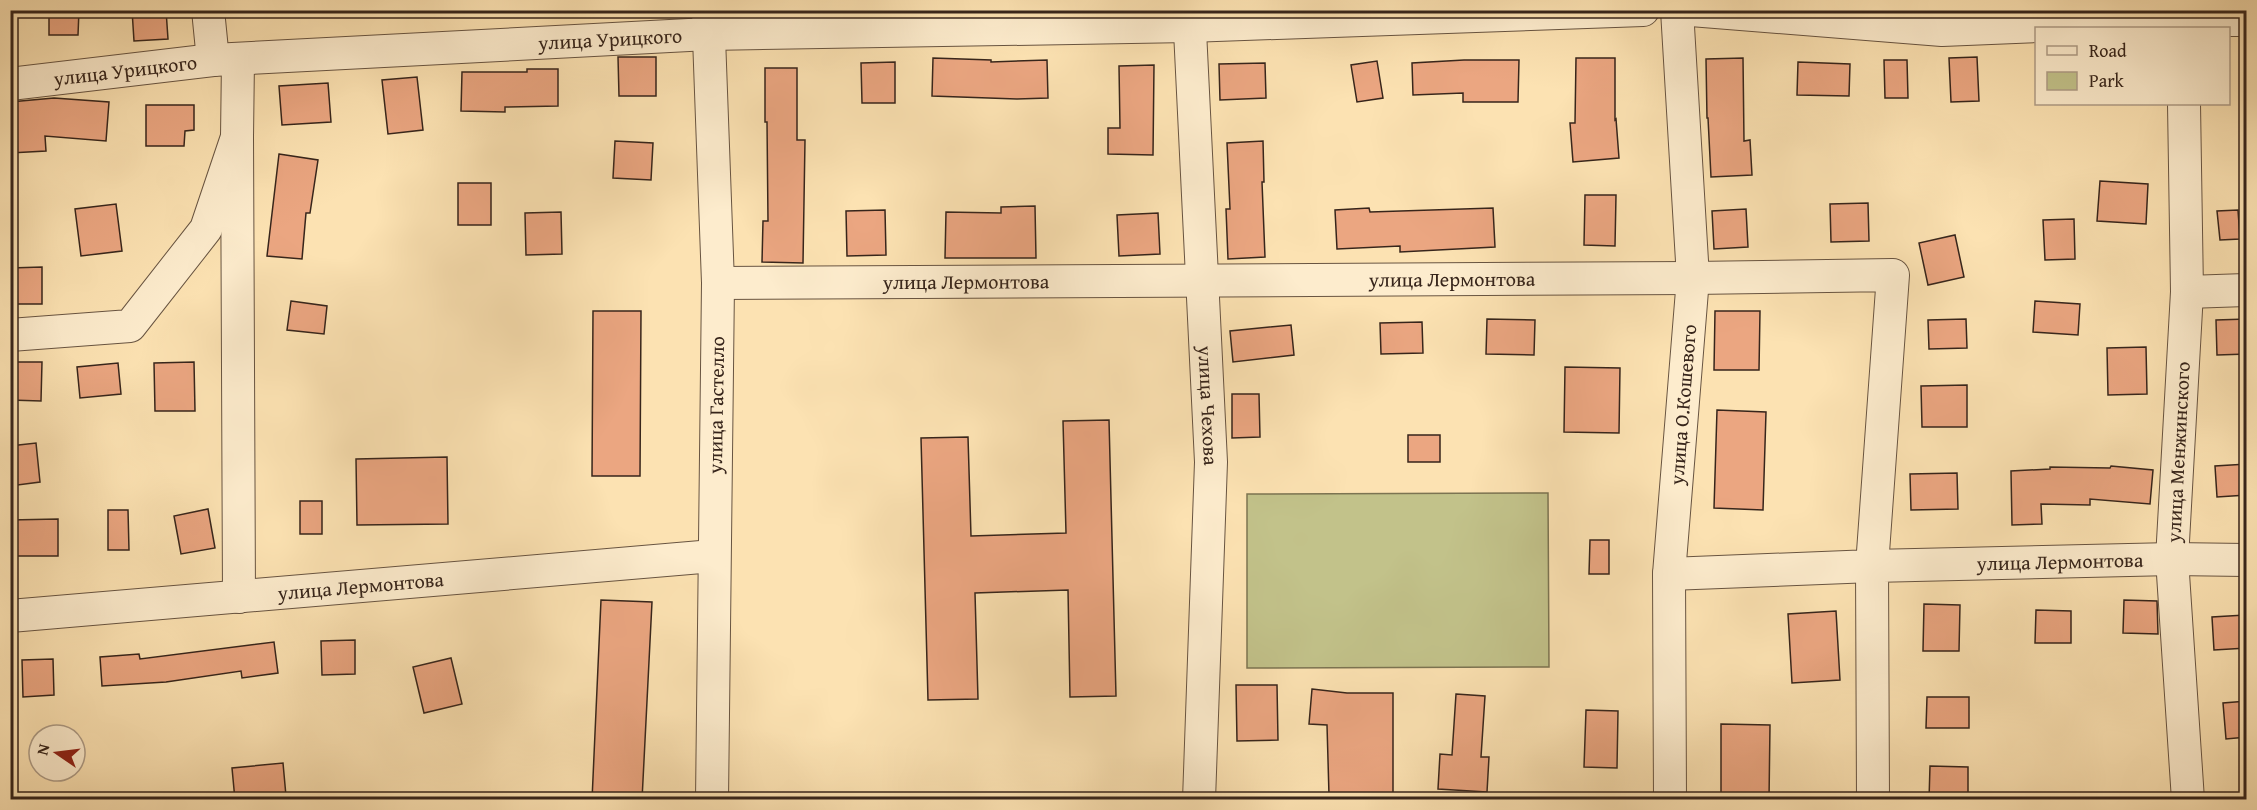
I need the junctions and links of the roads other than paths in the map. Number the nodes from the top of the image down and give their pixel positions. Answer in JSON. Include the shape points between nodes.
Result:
{"nodes":[{"id":1,"x":208,"y":10,"type":"edge"},
{"id":2,"x":1643,"y":10,"type":"edge"},
{"id":3,"x":1677,"y":10,"type":"edge"},
{"id":4,"x":1691,"y":10,"type":"edge"},
{"id":5,"x":1189,"y":18,"type":"edge"},
{"id":6,"x":2183,"y":20,"type":"edge"},
{"id":7,"x":2247,"y":20,"type":"edge"},
{"id":8,"x":708,"y":22,"type":"edge"},
{"id":9,"x":226,"y":60,"type":"junction"},
{"id":10,"x":10,"y":84,"type":"edge"},
{"id":11,"x":2184,"y":105,"type":"edge"},
{"id":12,"x":237,"y":137,"type":"junction"},
{"id":13,"x":1694,"y":278,"type":"junction"},
{"id":14,"x":1201,"y":281,"type":"junction"},
{"id":15,"x":718,"y":283,"type":"junction"},
{"id":16,"x":2247,"y":290,"type":"edge"},
{"id":17,"x":2187,"y":292,"type":"junction"},
{"id":18,"x":10,"y":335,"type":"edge"},
{"id":19,"x":713,"y":556,"type":"junction"},
{"id":20,"x":2172,"y":559,"type":"junction"},
{"id":21,"x":2247,"y":560,"type":"edge"},
{"id":22,"x":1872,"y":566,"type":"junction"},
{"id":23,"x":1669,"y":574,"type":"junction"},
{"id":24,"x":239,"y":597,"type":"junction"},
{"id":25,"x":10,"y":616,"type":"edge"},
{"id":26,"x":712,"y":800,"type":"edge"},
{"id":27,"x":1199,"y":800,"type":"edge"},
{"id":28,"x":1670,"y":800,"type":"edge"},
{"id":29,"x":1873,"y":800,"type":"edge"},
{"id":30,"x":2188,"y":800,"type":"edge"}],
"edges":[{"from":1,"to":9,"type":"street"},
{"from":2,"to":5,"type":"street","name":"улица Урицкого"},
{"from":3,"to":13,"type":"street","name":"улица О.Кошевого"},
{"from":4,"to":6,"type":"street","via":[[1942,30]]},
{"from":5,"to":8,"type":"street","name":"улица Урицкого"},
{"from":5,"to":14,"type":"street","name":"улица Чехова"},
{"from":6,"to":7,"type":"street"},
{"from":8,"to":9,"type":"street","name":"улица Урицкого"},
{"from":8,"to":15,"type":"street","name":"улица Гастелло"},
{"from":9,"to":10,"type":"street","name":"улица Урицкого"},
{"from":9,"to":12,"type":"street"},
{"from":11,"to":17,"type":"street","name":"улица Менжинского"},
{"from":12,"to":18,"type":"street","via":[[206,229],[130,326]]},
{"from":12,"to":24,"type":"street"},
{"from":13,"to":14,"type":"street","name":"улица Лермонтова"},
{"from":13,"to":22,"type":"street","name":"улица Лермонтова","via":[[1893,275]]},
{"from":13,"to":23,"type":"street","name":"улица О.Кошевого"},
{"from":14,"to":15,"type":"street","name":"улица Лермонтова"},
{"from":14,"to":27,"type":"street","name":"улица Чехова","via":[[1211,462]]},
{"from":15,"to":19,"type":"street","name":"улица Гастелло"},
{"from":16,"to":17,"type":"street"},
{"from":17,"to":20,"type":"street","name":"улица Менжинского"},
{"from":19,"to":24,"type":"street","name":"улица Лермонтова"},
{"from":19,"to":26,"type":"street","name":"улица Гастелло"},
{"from":20,"to":21,"type":"street","name":"улица Лермонтова"},
{"from":20,"to":22,"type":"street","name":"улица Лермонтова"},
{"from":20,"to":30,"type":"street","name":"улица Менжинского"},
{"from":22,"to":23,"type":"street","name":"улица Лермонтова"},
{"from":22,"to":29,"type":"street","name":"улица Лермонтова"},
{"from":23,"to":28,"type":"street","name":"улица О.Кошевого"},
{"from":24,"to":25,"type":"street","name":"улица Лермонтова"}]}
